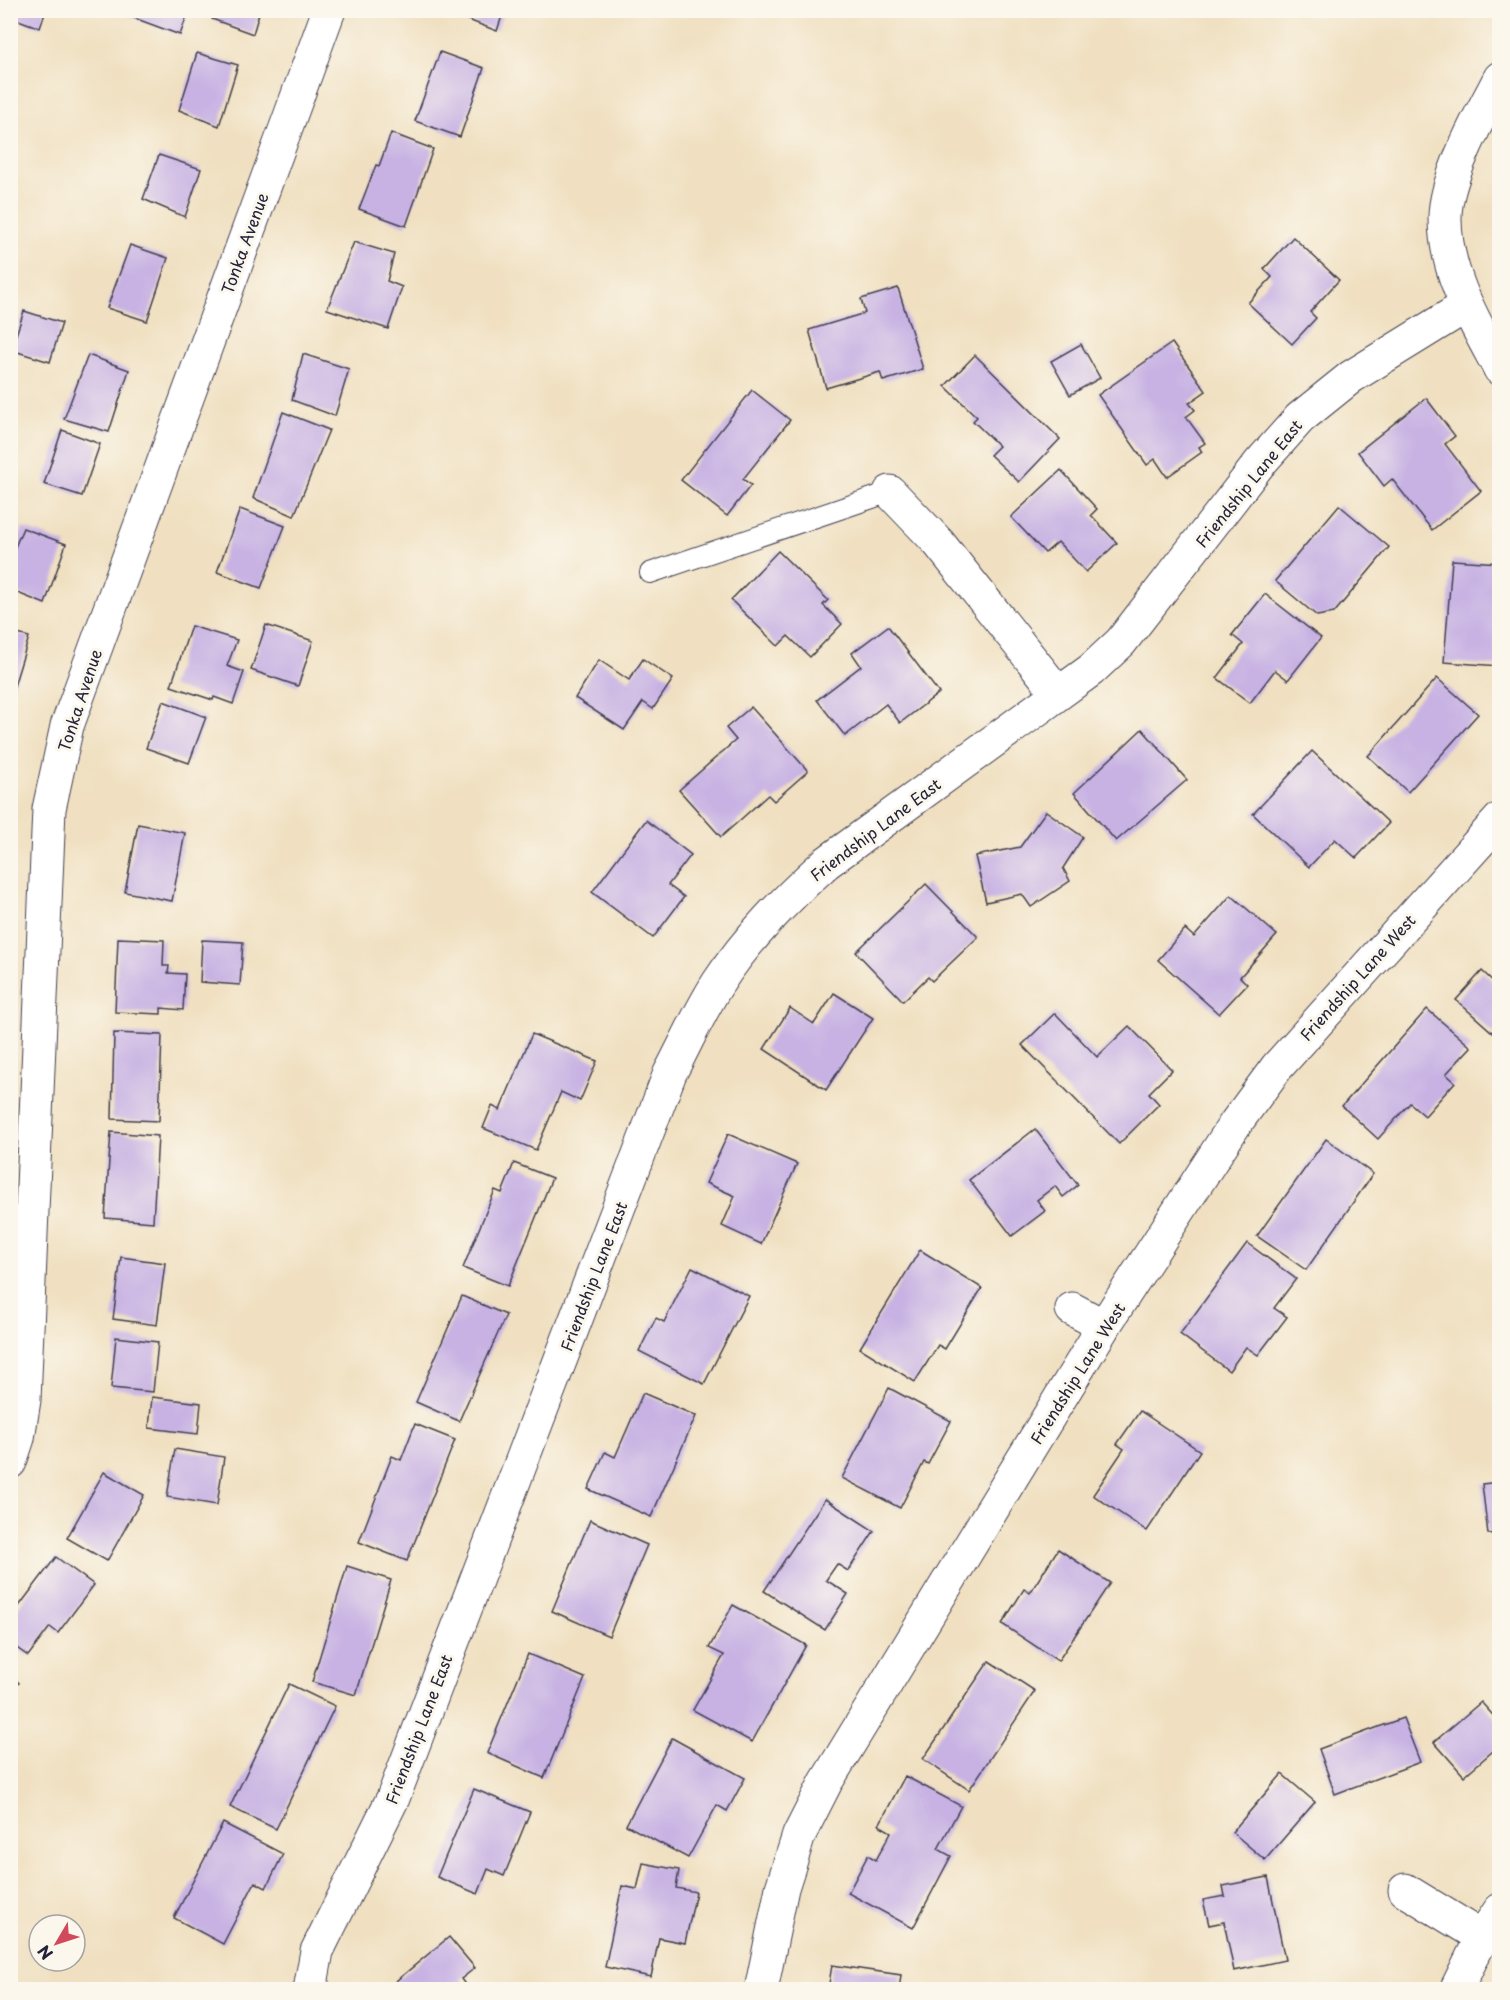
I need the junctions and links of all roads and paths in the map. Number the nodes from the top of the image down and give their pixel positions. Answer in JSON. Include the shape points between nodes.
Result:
{"nodes":[{"id":1,"x":328,"y":10,"type":"edge"},
{"id":2,"x":1500,"y":78,"type":"edge"},
{"id":3,"x":1466,"y":306,"type":"junction"},
{"id":4,"x":1500,"y":369,"type":"edge"},
{"id":5,"x":890,"y":492,"type":"joint"},
{"id":6,"x":650,"y":573,"type":"dead end"},
{"id":7,"x":1058,"y":693,"type":"junction"},
{"id":8,"x":1500,"y":819,"type":"edge"},
{"id":9,"x":1072,"y":1309,"type":"dead end"},
{"id":10,"x":1104,"y":1326,"type":"junction"},
{"id":11,"x":19,"y":1330,"type":"edge"},
{"id":12,"x":10,"y":1462,"type":"edge"},
{"id":13,"x":1406,"y":1890,"type":"dead end"},
{"id":14,"x":1500,"y":1910,"type":"edge"},
{"id":15,"x":1482,"y":1938,"type":"junction"},
{"id":16,"x":310,"y":1989,"type":"edge"},
{"id":17,"x":761,"y":1989,"type":"edge"},
{"id":18,"x":1456,"y":1989,"type":"edge"}],
"edges":[{"from":1,"to":11,"type":"street","name":"Tonka Avenue","via":[[67,726],[49,809]]},
{"from":2,"to":3,"type":"street","via":[[1463,152],[1444,217],[1447,248]]},
{"from":3,"to":4,"type":"street"},
{"from":3,"to":7,"type":"street","name":"Friendship Lane East","via":[[1352,377],[1300,418],[1259,464],[1121,642]]},
{"from":5,"to":6,"type":"lane"},
{"from":5,"to":7,"type":"street","via":[[938,542]]},
{"from":7,"to":16,"type":"street","name":"Friendship Lane East","via":[[826,863],[751,939],[718,984],[670,1073],[393,1798],[317,1952]]},
{"from":8,"to":10,"type":"street","name":"Friendship Lane West","via":[[1276,1067]]},
{"from":9,"to":10,"type":"street"},
{"from":10,"to":17,"type":"street","name":"Friendship Lane West","via":[[826,1782],[799,1835],[782,1888]]},
{"from":11,"to":12,"type":"street","name":"Tonka Avenue","via":[[24,1400]]},
{"from":13,"to":15,"type":"street"},
{"from":14,"to":15,"type":"street"},
{"from":15,"to":18,"type":"street"}]}
